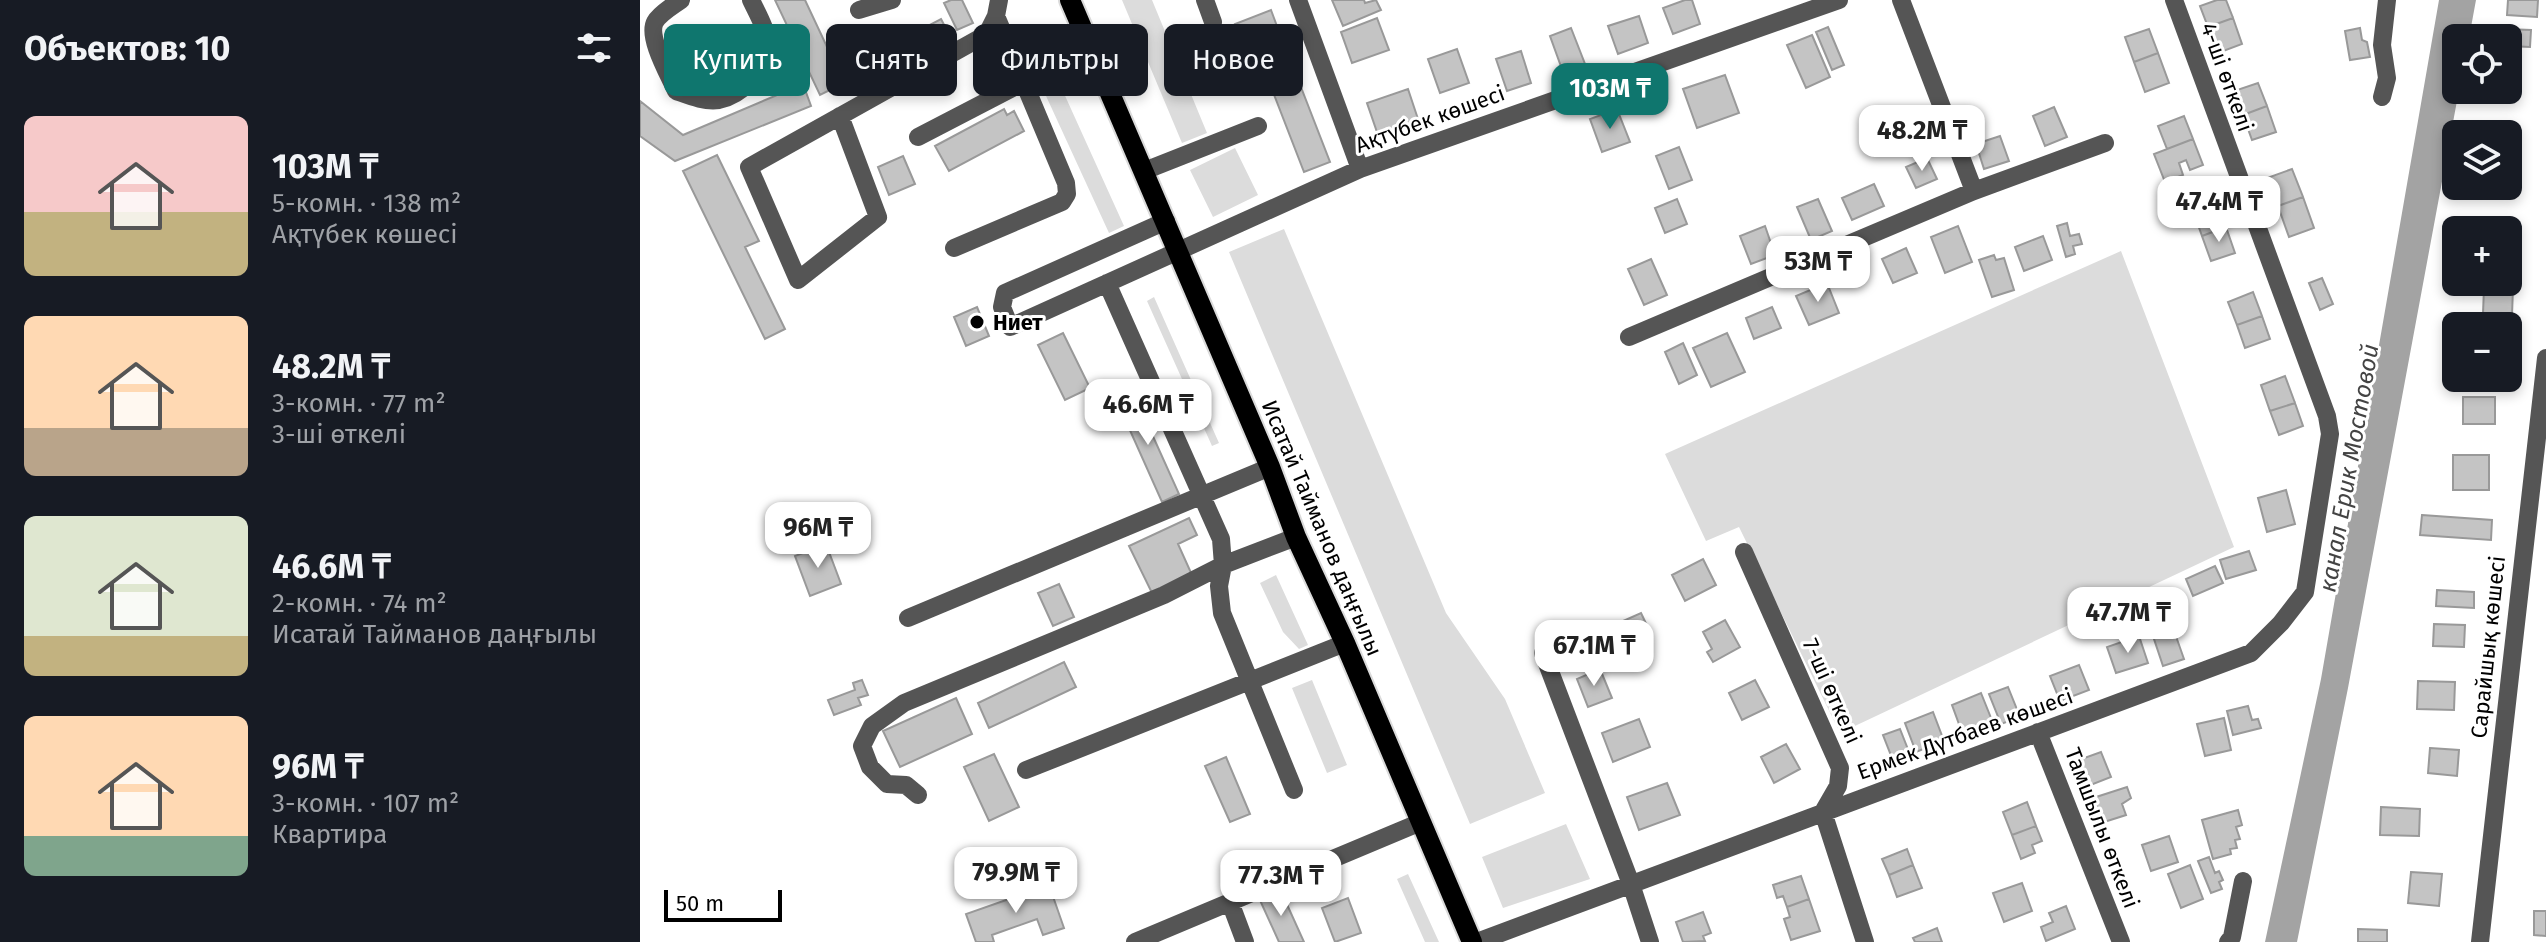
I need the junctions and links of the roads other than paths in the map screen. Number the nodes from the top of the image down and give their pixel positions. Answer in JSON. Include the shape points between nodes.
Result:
{"nodes":[{"id":1,"x":681,"y":0,"type":"edge"},
{"id":2,"x":751,"y":0,"type":"edge"},
{"id":3,"x":892,"y":0,"type":"edge"},
{"id":4,"x":1070,"y":0,"type":"edge"},
{"id":5,"x":1205,"y":0,"type":"edge"},
{"id":6,"x":1298,"y":0,"type":"edge"},
{"id":7,"x":1839,"y":0,"type":"edge"},
{"id":8,"x":1901,"y":0,"type":"edge"},
{"id":9,"x":2174,"y":0,"type":"edge"},
{"id":10,"x":2387,"y":0,"type":"edge"},
{"id":11,"x":998,"y":8,"type":"edge"},
{"id":12,"x":859,"y":10,"type":"dead end"},
{"id":13,"x":1213,"y":22,"type":"dead end"},
{"id":14,"x":997,"y":96,"type":"edge"},
{"id":15,"x":1030,"y":96,"type":"edge"},
{"id":16,"x":2382,"y":97,"type":"dead end"},
{"id":17,"x":840,"y":116,"type":"junction"},
{"id":18,"x":1258,"y":126,"type":"dead end"},
{"id":19,"x":918,"y":137,"type":"dead end"},
{"id":20,"x":2105,"y":143,"type":"dead end"},
{"id":21,"x":1360,"y":169,"type":"junction"},
{"id":22,"x":1144,"y":171,"type":"junction"},
{"id":23,"x":1974,"y":191,"type":"junction"},
{"id":24,"x":1166,"y":221,"type":"junction"},
{"id":25,"x":954,"y":248,"type":"dead end"},
{"id":26,"x":1178,"y":250,"type":"junction"},
{"id":27,"x":1107,"y":283,"type":"junction"},
{"id":28,"x":1629,"y":337,"type":"dead end"},
{"id":29,"x":2546,"y":358,"type":"edge"},
{"id":30,"x":2319,"y":395,"type":"joint"},
{"id":31,"x":1270,"y":467,"type":"junction"},
{"id":32,"x":1201,"y":495,"type":"junction"},
{"id":33,"x":1296,"y":537,"type":"junction"},
{"id":34,"x":1744,"y":552,"type":"dead end"},
{"id":35,"x":1223,"y":565,"type":"junction"},
{"id":36,"x":908,"y":618,"type":"dead end"},
{"id":37,"x":1345,"y":643,"type":"junction"},
{"id":38,"x":1543,"y":653,"type":"dead end"},
{"id":39,"x":1250,"y":681,"type":"junction"},
{"id":40,"x":2038,"y":732,"type":"junction"},
{"id":41,"x":1026,"y":770,"type":"dead end"},
{"id":42,"x":1294,"y":790,"type":"dead end"},
{"id":43,"x":918,"y":795,"type":"dead end"},
{"id":44,"x":1823,"y":812,"type":"junction"},
{"id":45,"x":1421,"y":822,"type":"junction"},
{"id":46,"x":2243,"y":881,"type":"dead end"},
{"id":47,"x":1631,"y":884,"type":"junction"},
{"id":48,"x":1230,"y":902,"type":"junction"},
{"id":49,"x":1135,"y":942,"type":"edge"},
{"id":50,"x":1245,"y":942,"type":"edge"},
{"id":51,"x":1474,"y":942,"type":"edge"},
{"id":52,"x":1650,"y":942,"type":"edge"},
{"id":53,"x":1865,"y":942,"type":"edge"},
{"id":54,"x":2121,"y":942,"type":"edge"},
{"id":55,"x":2228,"y":942,"type":"edge"},
{"id":56,"x":2480,"y":942,"type":"edge"}],
"edges":[{"from":1,"to":2,"type":"street","via":[[653,24],[652,33],[676,91],[714,100],[756,77],[767,61],[767,36]]},
{"from":3,"to":12,"type":"street"},
{"from":4,"to":22,"type":"main road","name":"Исатай Тайманов даңғылы"},
{"from":5,"to":13,"type":"street"},
{"from":6,"to":21,"type":"street"},
{"from":7,"to":21,"type":"street","name":"Ақтүбек көшесi"},
{"from":8,"to":23,"type":"street"},
{"from":9,"to":30,"type":"street","name":"4-шi өткелi"},
{"from":10,"to":16,"type":"street","via":[[2382,45],[2387,78]]},
{"from":11,"to":17,"type":"street","via":[[987,34]]},
{"from":14,"to":19,"type":"street"},
{"from":15,"to":25,"type":"street","via":[[1067,194],[1062,202]]},
{"from":17,"to":17,"type":"street","via":[[749,167],[798,280],[878,217]]},
{"from":18,"to":22,"type":"street"},
{"from":20,"to":23,"type":"street"},
{"from":21,"to":26,"type":"street","name":"Ақтүбек көшесi"},
{"from":22,"to":24,"type":"main road","name":"Исатай Тайманов даңғылы"},
{"from":23,"to":28,"type":"street"},
{"from":24,"to":26,"type":"main road","name":"Исатай Тайманов даңғылы"},
{"from":24,"to":27,"type":"street","name":"Ақтүбек көшесi","via":[[1005,293],[1002,307],[1010,327]]},
{"from":26,"to":27,"type":"street","name":"Ақтүбек көшесi"},
{"from":26,"to":31,"type":"main road","name":"Исатай Тайманов даңғылы"},
{"from":27,"to":32,"type":"street"},
{"from":29,"to":56,"type":"street","name":"Сарайшық көшесі"},
{"from":30,"to":40,"type":"street","name":"Ермек Дүтбаев көшесi","via":[[2330,434],[2305,592],[2281,623],[2251,653]]},
{"from":31,"to":32,"type":"street"},
{"from":31,"to":33,"type":"main road","name":"Исатай Тайманов даңғылы"},
{"from":32,"to":35,"type":"street","via":[[1221,539]]},
{"from":32,"to":36,"type":"street"},
{"from":33,"to":35,"type":"street"},
{"from":33,"to":37,"type":"main road","name":"Исатай Тайманов даңғылы"},
{"from":34,"to":44,"type":"street","name":"7-шi өткелi","via":[[1840,768],[1838,786]]},
{"from":35,"to":39,"type":"street","via":[[1222,613]]},
{"from":35,"to":43,"type":"street","via":[[1164,595],[904,703],[872,726],[862,746],[870,767],[887,784],[906,785]]},
{"from":37,"to":39,"type":"street"},
{"from":37,"to":45,"type":"main road","name":"Исатай Тайманов даңғылы"},
{"from":38,"to":47,"type":"street"},
{"from":39,"to":41,"type":"street"},
{"from":39,"to":42,"type":"street"},
{"from":40,"to":44,"type":"street","name":"Ермек Дүтбаев көшесi"},
{"from":40,"to":54,"type":"street","name":"Тамшылы өткелі"},
{"from":44,"to":47,"type":"street","name":"Ермек Дүтбаев көшесi"},
{"from":44,"to":53,"type":"street"},
{"from":45,"to":48,"type":"street"},
{"from":45,"to":51,"type":"main road","name":"Исатай Тайманов даңғылы"},
{"from":46,"to":55,"type":"street"},
{"from":47,"to":51,"type":"street","name":"Ермек Дүтбаев көшесi"},
{"from":47,"to":52,"type":"street"},
{"from":48,"to":49,"type":"street"},
{"from":48,"to":50,"type":"street"}]}
